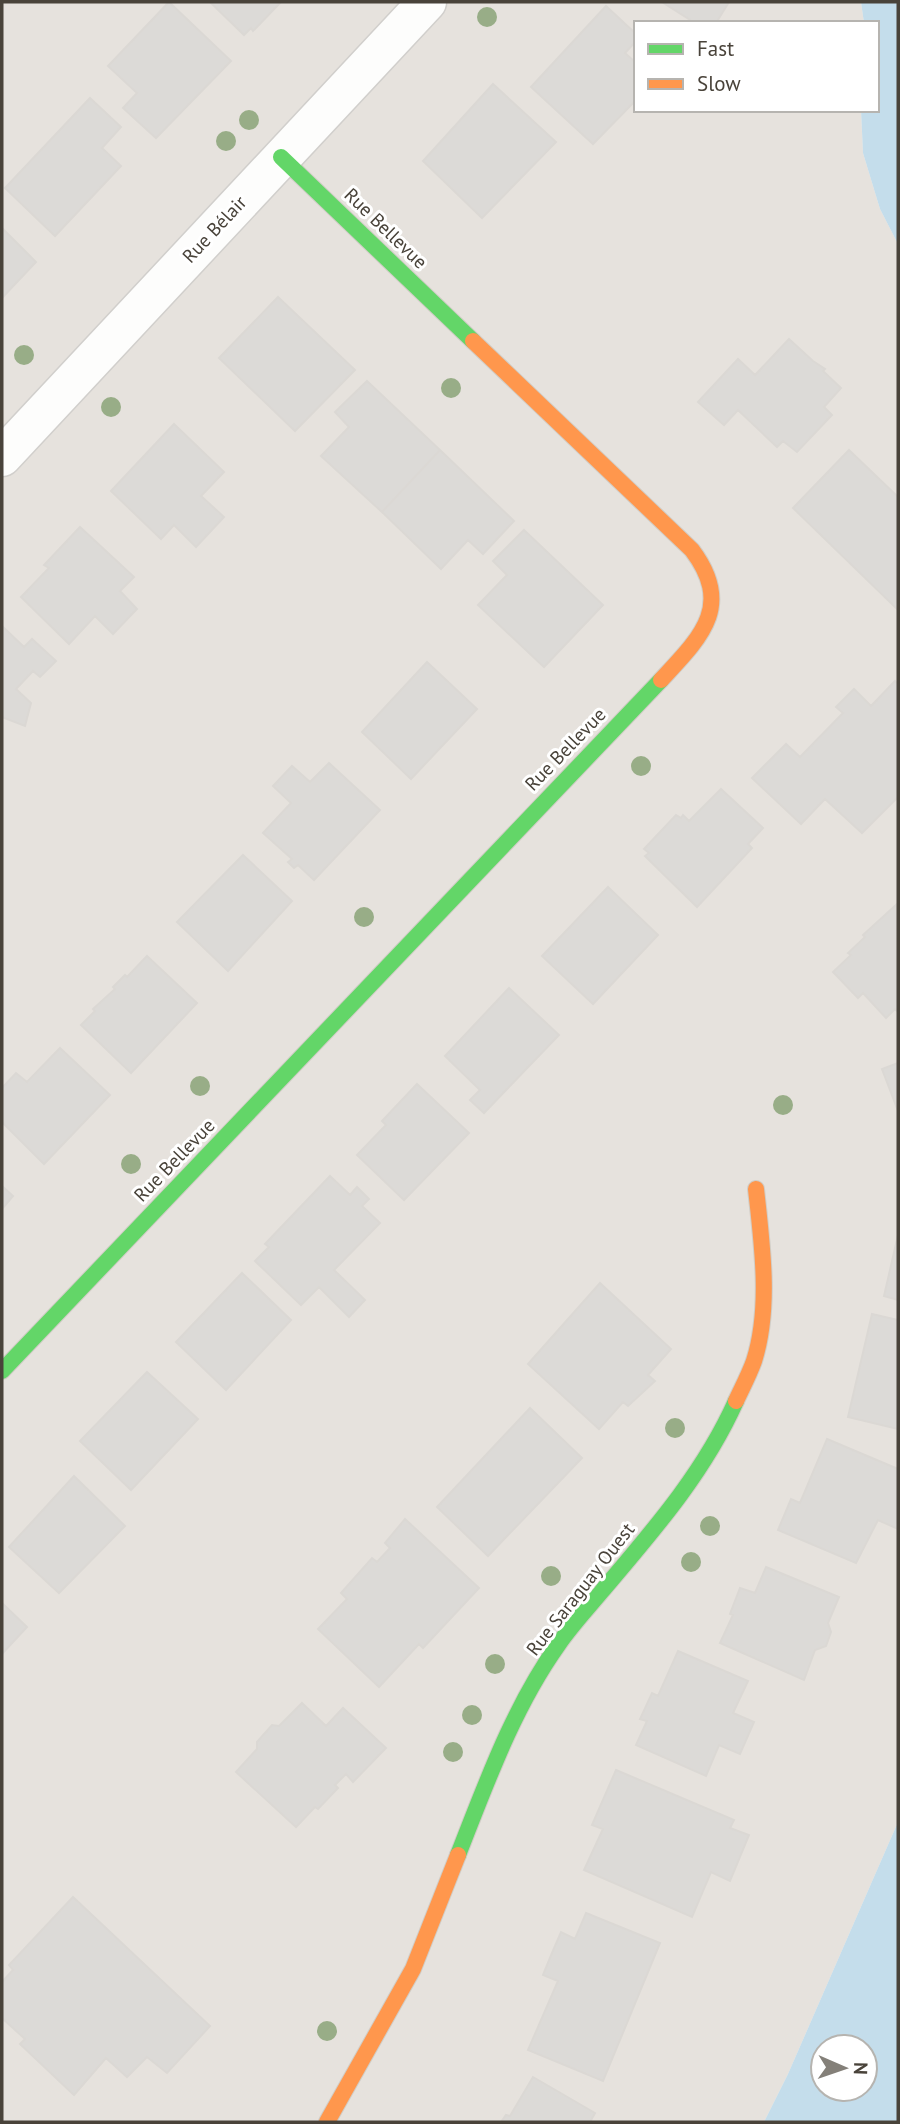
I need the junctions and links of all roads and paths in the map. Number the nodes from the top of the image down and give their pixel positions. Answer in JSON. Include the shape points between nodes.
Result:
{"nodes":[{"id":1,"x":427,"y":2,"type":"edge"},
{"id":2,"x":281,"y":157,"type":"junction"},
{"id":3,"x":2,"y":457,"type":"edge"},
{"id":4,"x":756,"y":1189,"type":"dead end"},
{"id":5,"x":2,"y":1371,"type":"edge"},
{"id":6,"x":327,"y":2122,"type":"edge"}],
"edges":[{"from":1,"to":2,"type":"street","name":"Rue Bélair"},
{"from":2,"to":3,"type":"street","name":"Rue Bélair"},
{"from":2,"to":5,"type":"street","name":"Rue Bellevue","via":[[692,550],[713,584],[713,607],[689,650]]},
{"from":4,"to":6,"type":"street","name":"Rue Saraguay Ouest","via":[[764,1261],[762,1314],[754,1360],[729,1419],[696,1473],[558,1644],[529,1690],[490,1773],[413,1969]]}]}
